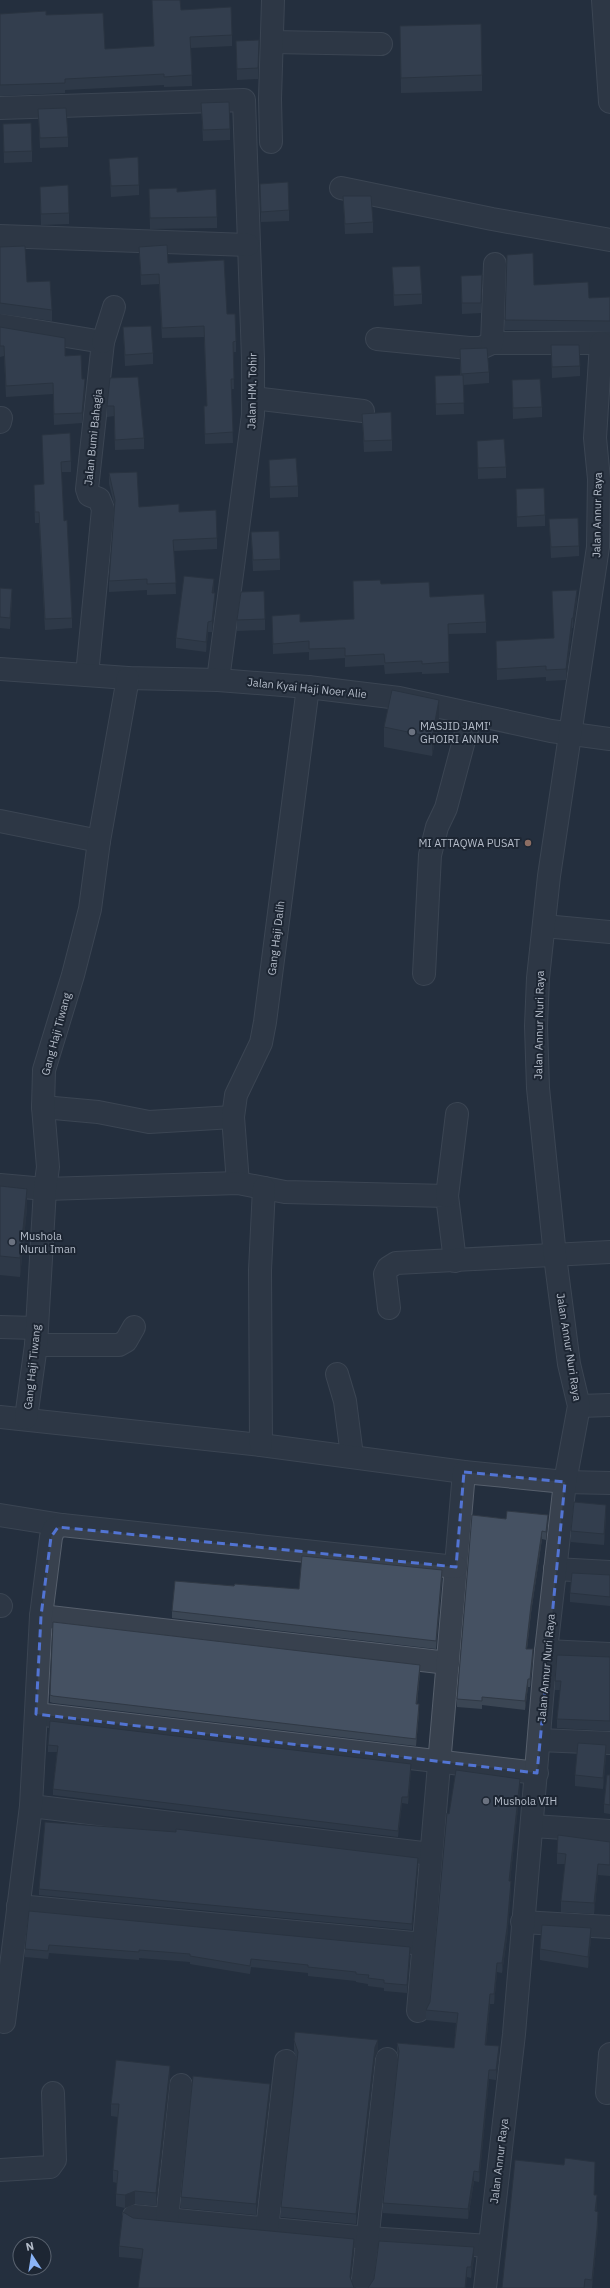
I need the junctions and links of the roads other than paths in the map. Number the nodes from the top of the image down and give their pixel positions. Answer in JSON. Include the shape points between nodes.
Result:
{"nodes":[{"id":1,"x":273,"y":0,"type":"edge"},
{"id":2,"x":603,"y":0,"type":"edge"},
{"id":3,"x":607,"y":24,"type":"edge"},
{"id":4,"x":273,"y":42,"type":"junction"},
{"id":5,"x":381,"y":44,"type":"dead end"},
{"id":6,"x":610,"y":102,"type":"edge"},
{"id":7,"x":0,"y":108,"type":"edge"},
{"id":8,"x":271,"y":142,"type":"dead end"},
{"id":9,"x":341,"y":188,"type":"dead end"},
{"id":10,"x":0,"y":236,"type":"edge"},
{"id":11,"x":610,"y":240,"type":"edge"},
{"id":12,"x":248,"y":245,"type":"junction"},
{"id":13,"x":495,"y":264,"type":"dead end"},
{"id":14,"x":114,"y":307,"type":"dead end"},
{"id":15,"x":0,"y":325,"type":"edge"},
{"id":16,"x":377,"y":339,"type":"dead end"},
{"id":17,"x":103,"y":342,"type":"junction"},
{"id":18,"x":492,"y":343,"type":"junction"},
{"id":19,"x":606,"y":343,"type":"edge"},
{"id":20,"x":253,"y":398,"type":"junction"},
{"id":21,"x":364,"y":411,"type":"dead end"},
{"id":22,"x":0,"y":669,"type":"edge"},
{"id":23,"x":87,"y":675,"type":"junction"},
{"id":24,"x":128,"y":678,"type":"junction"},
{"id":25,"x":218,"y":680,"type":"junction"},
{"id":26,"x":308,"y":687,"type":"junction"},
{"id":27,"x":471,"y":714,"type":"junction"},
{"id":28,"x":572,"y":733,"type":"junction"},
{"id":29,"x":610,"y":739,"type":"edge"},
{"id":30,"x":0,"y":822,"type":"edge"},
{"id":31,"x":99,"y":842,"type":"junction"},
{"id":32,"x":544,"y":926,"type":"junction"},
{"id":33,"x":610,"y":932,"type":"edge"},
{"id":34,"x":424,"y":974,"type":"dead end"},
{"id":35,"x":43,"y":1108,"type":"junction"},
{"id":36,"x":457,"y":1114,"type":"dead end"},
{"id":37,"x":233,"y":1117,"type":"junction"},
{"id":38,"x":238,"y":1183,"type":"junction"},
{"id":39,"x":0,"y":1185,"type":"edge"},
{"id":40,"x":264,"y":1188,"type":"junction"},
{"id":41,"x":45,"y":1189,"type":"junction"},
{"id":42,"x":447,"y":1196,"type":"junction"},
{"id":43,"x":610,"y":1252,"type":"edge"},
{"id":44,"x":555,"y":1256,"type":"junction"},
{"id":45,"x":455,"y":1261,"type":"junction"},
{"id":46,"x":389,"y":1308,"type":"dead end"},
{"id":47,"x":0,"y":1327,"type":"edge"},
{"id":48,"x":134,"y":1327,"type":"dead end"},
{"id":49,"x":36,"y":1337,"type":"junction"},
{"id":50,"x":337,"y":1374,"type":"dead end"},
{"id":51,"x":610,"y":1405,"type":"edge"},
{"id":52,"x":579,"y":1406,"type":"junction"},
{"id":53,"x":0,"y":1417,"type":"edge"},
{"id":54,"x":26,"y":1418,"type":"junction"},
{"id":55,"x":261,"y":1445,"type":"junction"},
{"id":56,"x":352,"y":1456,"type":"junction"},
{"id":57,"x":464,"y":1472,"type":"junction"},
{"id":58,"x":565,"y":1482,"type":"junction"},
{"id":59,"x":610,"y":1483,"type":"edge"},
{"id":60,"x":0,"y":1515,"type":"edge"},
{"id":61,"x":62,"y":1525,"type":"junction"},
{"id":62,"x":456,"y":1568,"type":"junction"},
{"id":63,"x":555,"y":1569,"type":"junction"},
{"id":64,"x":610,"y":1572,"type":"edge"},
{"id":65,"x":41,"y":1616,"type":"junction"},
{"id":66,"x":546,"y":1651,"type":"junction"},
{"id":67,"x":610,"y":1654,"type":"edge"},
{"id":68,"x":448,"y":1663,"type":"junction"},
{"id":69,"x":36,"y":1714,"type":"junction"},
{"id":70,"x":539,"y":1740,"type":"junction"},
{"id":71,"x":610,"y":1743,"type":"edge"},
{"id":72,"x":440,"y":1760,"type":"junction"},
{"id":73,"x":536,"y":1773,"type":"junction"},
{"id":74,"x":31,"y":1806,"type":"junction"},
{"id":75,"x":533,"y":1826,"type":"junction"},
{"id":76,"x":610,"y":1831,"type":"edge"},
{"id":77,"x":431,"y":1854,"type":"junction"},
{"id":78,"x":18,"y":1906,"type":"junction"},
{"id":79,"x":522,"y":1922,"type":"junction"},
{"id":80,"x":610,"y":1927,"type":"edge"},
{"id":81,"x":424,"y":1944,"type":"junction"},
{"id":82,"x":418,"y":2011,"type":"dead end"},
{"id":83,"x":4,"y":2022,"type":"dead end"},
{"id":84,"x":514,"y":2034,"type":"joint"},
{"id":85,"x":610,"y":2054,"type":"edge"},
{"id":86,"x":387,"y":2059,"type":"dead end"},
{"id":87,"x":286,"y":2061,"type":"dead end"},
{"id":88,"x":181,"y":2085,"type":"dead end"},
{"id":89,"x":53,"y":2093,"type":"dead end"},
{"id":90,"x":607,"y":2093,"type":"dead end"},
{"id":91,"x":0,"y":2170,"type":"edge"},
{"id":92,"x":134,"y":2216,"type":"dead end"},
{"id":93,"x":167,"y":2219,"type":"junction"},
{"id":94,"x":267,"y":2229,"type":"junction"},
{"id":95,"x":368,"y":2238,"type":"junction"},
{"id":96,"x":489,"y":2246,"type":"junction"},
{"id":97,"x":362,"y":2288,"type":"edge"},
{"id":98,"x":485,"y":2288,"type":"edge"}],
"edges":[{"from":1,"to":4,"type":"street"},
{"from":2,"to":3,"type":"street"},
{"from":3,"to":6,"type":"street"},
{"from":4,"to":5,"type":"street"},
{"from":4,"to":8,"type":"street"},
{"from":7,"to":12,"type":"street","name":"Jalan HM. Tohir","via":[[244,100]]},
{"from":9,"to":11,"type":"street"},
{"from":10,"to":12,"type":"street"},
{"from":12,"to":20,"type":"street","name":"Jalan HM. Tohir"},
{"from":13,"to":18,"type":"street"},
{"from":14,"to":17,"type":"street"},
{"from":15,"to":17,"type":"street"},
{"from":16,"to":18,"type":"street","via":[[468,348],[481,348]]},
{"from":17,"to":23,"type":"street","name":"Jalan Bumi Bahagia","via":[[86,489],[89,495],[99,499],[103,509]]},
{"from":18,"to":19,"type":"street"},
{"from":19,"to":28,"type":"street","name":"Jalan Annur Raya","via":[[595,438],[600,479],[598,547]]},
{"from":20,"to":21,"type":"street"},
{"from":20,"to":25,"type":"street","name":"Jalan HM. Tohir","via":[[253,415]]},
{"from":22,"to":23,"type":"street","name":"Jalan Kyai Haji Noer Alie"},
{"from":23,"to":24,"type":"street","name":"Jalan Kyai Haji Noer Alie"},
{"from":24,"to":25,"type":"street","name":"Jalan Kyai Haji Noer Alie"},
{"from":24,"to":31,"type":"street","name":"Gang Haji Tiwang"},
{"from":25,"to":26,"type":"street","name":"Jalan Kyai Haji Noer Alie"},
{"from":26,"to":27,"type":"street","name":"Jalan Kyai Haji Noer Alie","via":[[399,698]]},
{"from":26,"to":37,"type":"street","name":"Gang Haji Dalih","via":[[265,1022],[261,1044],[236,1095]]},
{"from":27,"to":28,"type":"street","name":"Jalan Kyai Haji Noer Alie"},
{"from":27,"to":34,"type":"street","via":[[446,808],[437,827],[430,855]]},
{"from":28,"to":29,"type":"street","name":"Jalan Kyai Haji Noer Alie"},
{"from":28,"to":32,"type":"street","name":"Jalan Annur Nuri Raya","via":[[549,876]]},
{"from":30,"to":31,"type":"street"},
{"from":31,"to":35,"type":"street","name":"Gang Haji Tiwang","via":[[85,930],[44,1070]]},
{"from":32,"to":33,"type":"street"},
{"from":32,"to":44,"type":"street","name":"Jalan Annur Nuri Raya","via":[[538,986],[538,1088]]},
{"from":35,"to":37,"type":"street","via":[[98,1112],[149,1122]]},
{"from":35,"to":41,"type":"street","name":"Gang Haji Tiwang","via":[[48,1167]]},
{"from":36,"to":42,"type":"street"},
{"from":37,"to":38,"type":"street","name":"Gang Haji Dalih"},
{"from":38,"to":40,"type":"street"},
{"from":38,"to":41,"type":"street"},
{"from":39,"to":41,"type":"street"},
{"from":40,"to":42,"type":"street","via":[[284,1192]]},
{"from":40,"to":55,"type":"street","via":[[260,1270]]},
{"from":41,"to":49,"type":"street","name":"Gang Haji Tiwang"},
{"from":42,"to":45,"type":"street"},
{"from":43,"to":44,"type":"street"},
{"from":44,"to":45,"type":"street"},
{"from":44,"to":52,"type":"street","name":"Jalan Annur Nuri Raya","via":[[569,1364]]},
{"from":45,"to":46,"type":"street","via":[[396,1263],[388,1268],[385,1274]]},
{"from":47,"to":49,"type":"street"},
{"from":48,"to":49,"type":"street","via":[[126,1341],[119,1345]]},
{"from":49,"to":54,"type":"street","name":"Gang Haji Tiwang"},
{"from":50,"to":56,"type":"street","via":[[345,1401]]},
{"from":51,"to":52,"type":"street"},
{"from":52,"to":58,"type":"street","name":"Jalan Annur Nuri Raya"},
{"from":53,"to":54,"type":"street"},
{"from":54,"to":55,"type":"street"},
{"from":55,"to":56,"type":"street"},
{"from":56,"to":57,"type":"street"},
{"from":57,"to":58,"type":"street"},
{"from":57,"to":62,"type":"street"},
{"from":58,"to":59,"type":"street"},
{"from":58,"to":63,"type":"street","name":"Jalan Annur Nuri Raya"},
{"from":60,"to":61,"type":"street"},
{"from":61,"to":62,"type":"street"},
{"from":61,"to":65,"type":"street","via":[[54,1529],[51,1537]]},
{"from":62,"to":68,"type":"street"},
{"from":63,"to":64,"type":"street"},
{"from":63,"to":66,"type":"street","name":"Jalan Annur Nuri Raya"},
{"from":65,"to":68,"type":"street"},
{"from":65,"to":69,"type":"street"},
{"from":66,"to":67,"type":"street"},
{"from":66,"to":70,"type":"street","name":"Jalan Annur Nuri Raya"},
{"from":68,"to":72,"type":"street"},
{"from":69,"to":72,"type":"street"},
{"from":69,"to":74,"type":"street"},
{"from":70,"to":71,"type":"street"},
{"from":70,"to":73,"type":"street","name":"Jalan Annur Nuri Raya"},
{"from":72,"to":73,"type":"street"},
{"from":72,"to":77,"type":"street"},
{"from":73,"to":75,"type":"street","name":"Jalan Annur Nuri Raya"},
{"from":74,"to":77,"type":"street"},
{"from":74,"to":78,"type":"street"},
{"from":75,"to":76,"type":"street"},
{"from":75,"to":79,"type":"street","name":"Jalan Annur Nuri Raya"},
{"from":77,"to":81,"type":"street"},
{"from":78,"to":81,"type":"street"},
{"from":78,"to":83,"type":"street"},
{"from":79,"to":80,"type":"street"},
{"from":79,"to":84,"type":"street","name":"Jalan Annur Nuri Raya"},
{"from":81,"to":82,"type":"street"},
{"from":84,"to":96,"type":"street","name":"Jalan Annur Raya"},
{"from":85,"to":90,"type":"street"},
{"from":86,"to":95,"type":"street"},
{"from":87,"to":94,"type":"street"},
{"from":88,"to":93,"type":"street"},
{"from":89,"to":91,"type":"street","via":[[55,2160],[50,2167]]},
{"from":92,"to":93,"type":"street"},
{"from":93,"to":94,"type":"street"},
{"from":94,"to":95,"type":"street"},
{"from":95,"to":96,"type":"street"},
{"from":95,"to":97,"type":"street"},
{"from":96,"to":98,"type":"street","name":"Jalan Annur Raya"}]}
